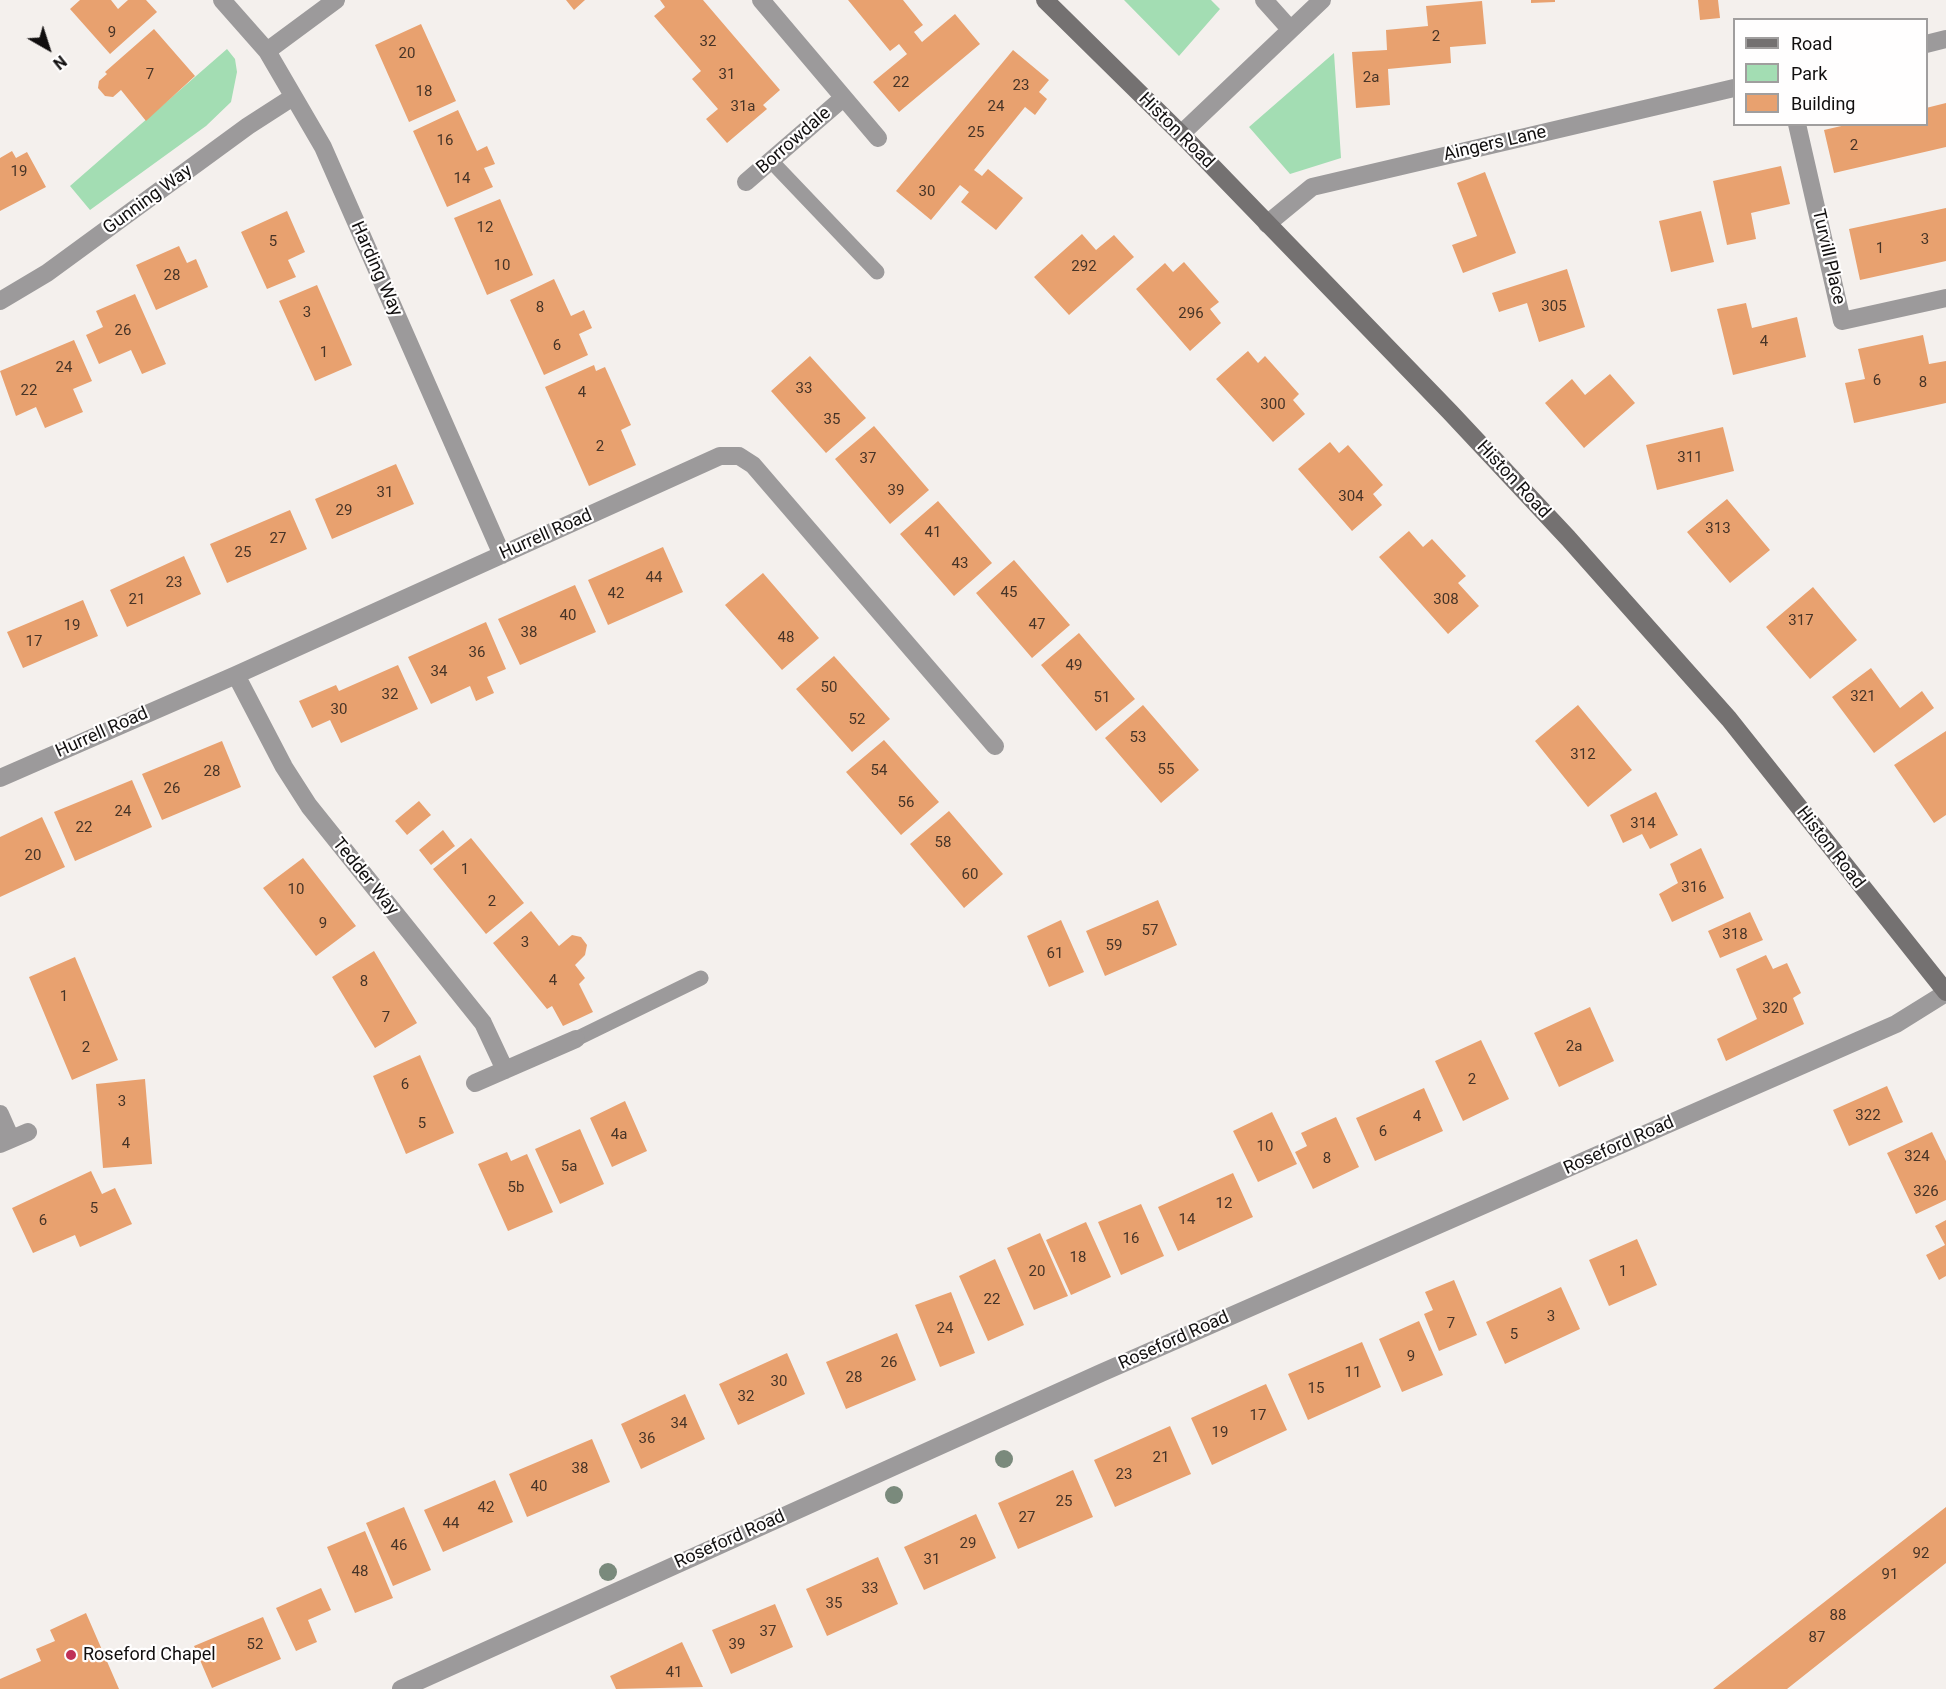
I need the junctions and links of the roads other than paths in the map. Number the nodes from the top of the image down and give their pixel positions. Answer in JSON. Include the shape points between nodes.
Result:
{"nodes":[{"id":1,"x":222,"y":0,"type":"edge"},
{"id":2,"x":336,"y":0,"type":"edge"},
{"id":3,"x":761,"y":0,"type":"edge"},
{"id":4,"x":1045,"y":0,"type":"edge"},
{"id":5,"x":1264,"y":0,"type":"edge"},
{"id":6,"x":1322,"y":0,"type":"edge"},
{"id":7,"x":1290,"y":29,"type":"junction"},
{"id":8,"x":1946,"y":39,"type":"edge"},
{"id":9,"x":1928,"y":44,"type":"edge"},
{"id":10,"x":267,"y":51,"type":"junction"},
{"id":11,"x":1733,"y":88,"type":"edge"},
{"id":12,"x":293,"y":97,"type":"junction"},
{"id":13,"x":843,"y":99,"type":"junction"},
{"id":14,"x":1797,"y":126,"type":"edge"},
{"id":15,"x":1181,"y":134,"type":"junction"},
{"id":16,"x":878,"y":138,"type":"dead end"},
{"id":17,"x":772,"y":162,"type":"junction"},
{"id":18,"x":746,"y":182,"type":"dead end"},
{"id":19,"x":1268,"y":224,"type":"junction"},
{"id":20,"x":877,"y":272,"type":"dead end"},
{"id":21,"x":1946,"y":298,"type":"edge"},
{"id":22,"x":0,"y":301,"type":"edge"},
{"id":23,"x":502,"y":555,"type":"junction"},
{"id":24,"x":236,"y":675,"type":"junction"},
{"id":25,"x":995,"y":746,"type":"dead end"},
{"id":26,"x":0,"y":778,"type":"edge"},
{"id":27,"x":701,"y":978,"type":"dead end"},
{"id":28,"x":1946,"y":992,"type":"edge"},
{"id":29,"x":576,"y":1039,"type":"joint"},
{"id":30,"x":505,"y":1070,"type":"junction"},
{"id":31,"x":475,"y":1083,"type":"dead end"},
{"id":32,"x":0,"y":1114,"type":"edge"},
{"id":33,"x":28,"y":1132,"type":"dead end"},
{"id":34,"x":6,"y":1142,"type":"edge"},
{"id":35,"x":401,"y":1689,"type":"edge"}],
"edges":[{"from":1,"to":10,"type":"street","name":"Harding Way"},
{"from":2,"to":10,"type":"street"},
{"from":3,"to":13,"type":"street","name":"Borrowdale"},
{"from":4,"to":15,"type":"main road","name":"Histon Road"},
{"from":5,"to":7,"type":"street"},
{"from":6,"to":7,"type":"street"},
{"from":7,"to":15,"type":"street"},
{"from":8,"to":9,"type":"street"},
{"from":10,"to":12,"type":"street","name":"Harding Way"},
{"from":11,"to":19,"type":"street","name":"Aingers Lane","via":[[1312,187]]},
{"from":12,"to":22,"type":"street","name":"Gunning Way","via":[[47,273]]},
{"from":12,"to":23,"type":"street","name":"Harding Way","via":[[323,147]]},
{"from":13,"to":16,"type":"street","name":"Borrowdale"},
{"from":13,"to":17,"type":"street","name":"Borrowdale"},
{"from":14,"to":21,"type":"street","name":"Turvill Place","via":[[1842,321]]},
{"from":15,"to":19,"type":"main road","name":"Histon Road"},
{"from":17,"to":18,"type":"street","name":"Borrowdale"},
{"from":17,"to":20,"type":"lane"},
{"from":19,"to":28,"type":"main road","name":"Histon Road","via":[[1474,437],[1729,719]]},
{"from":23,"to":24,"type":"street","name":"Hurrell Road"},
{"from":23,"to":25,"type":"street","name":"Hurrell Road","via":[[720,456],[738,456],[753,465]]},
{"from":24,"to":26,"type":"street","name":"Hurrell Road"},
{"from":24,"to":30,"type":"street","name":"Tedder Way","via":[[309,806],[483,1023]]},
{"from":27,"to":29,"type":"lane"},
{"from":28,"to":35,"type":"street","name":"Roseford Road","via":[[1896,1024],[1101,1373]]},
{"from":29,"to":30,"type":"street"},
{"from":30,"to":31,"type":"street"},
{"from":32,"to":34,"type":"street"},
{"from":33,"to":34,"type":"street"}]}
